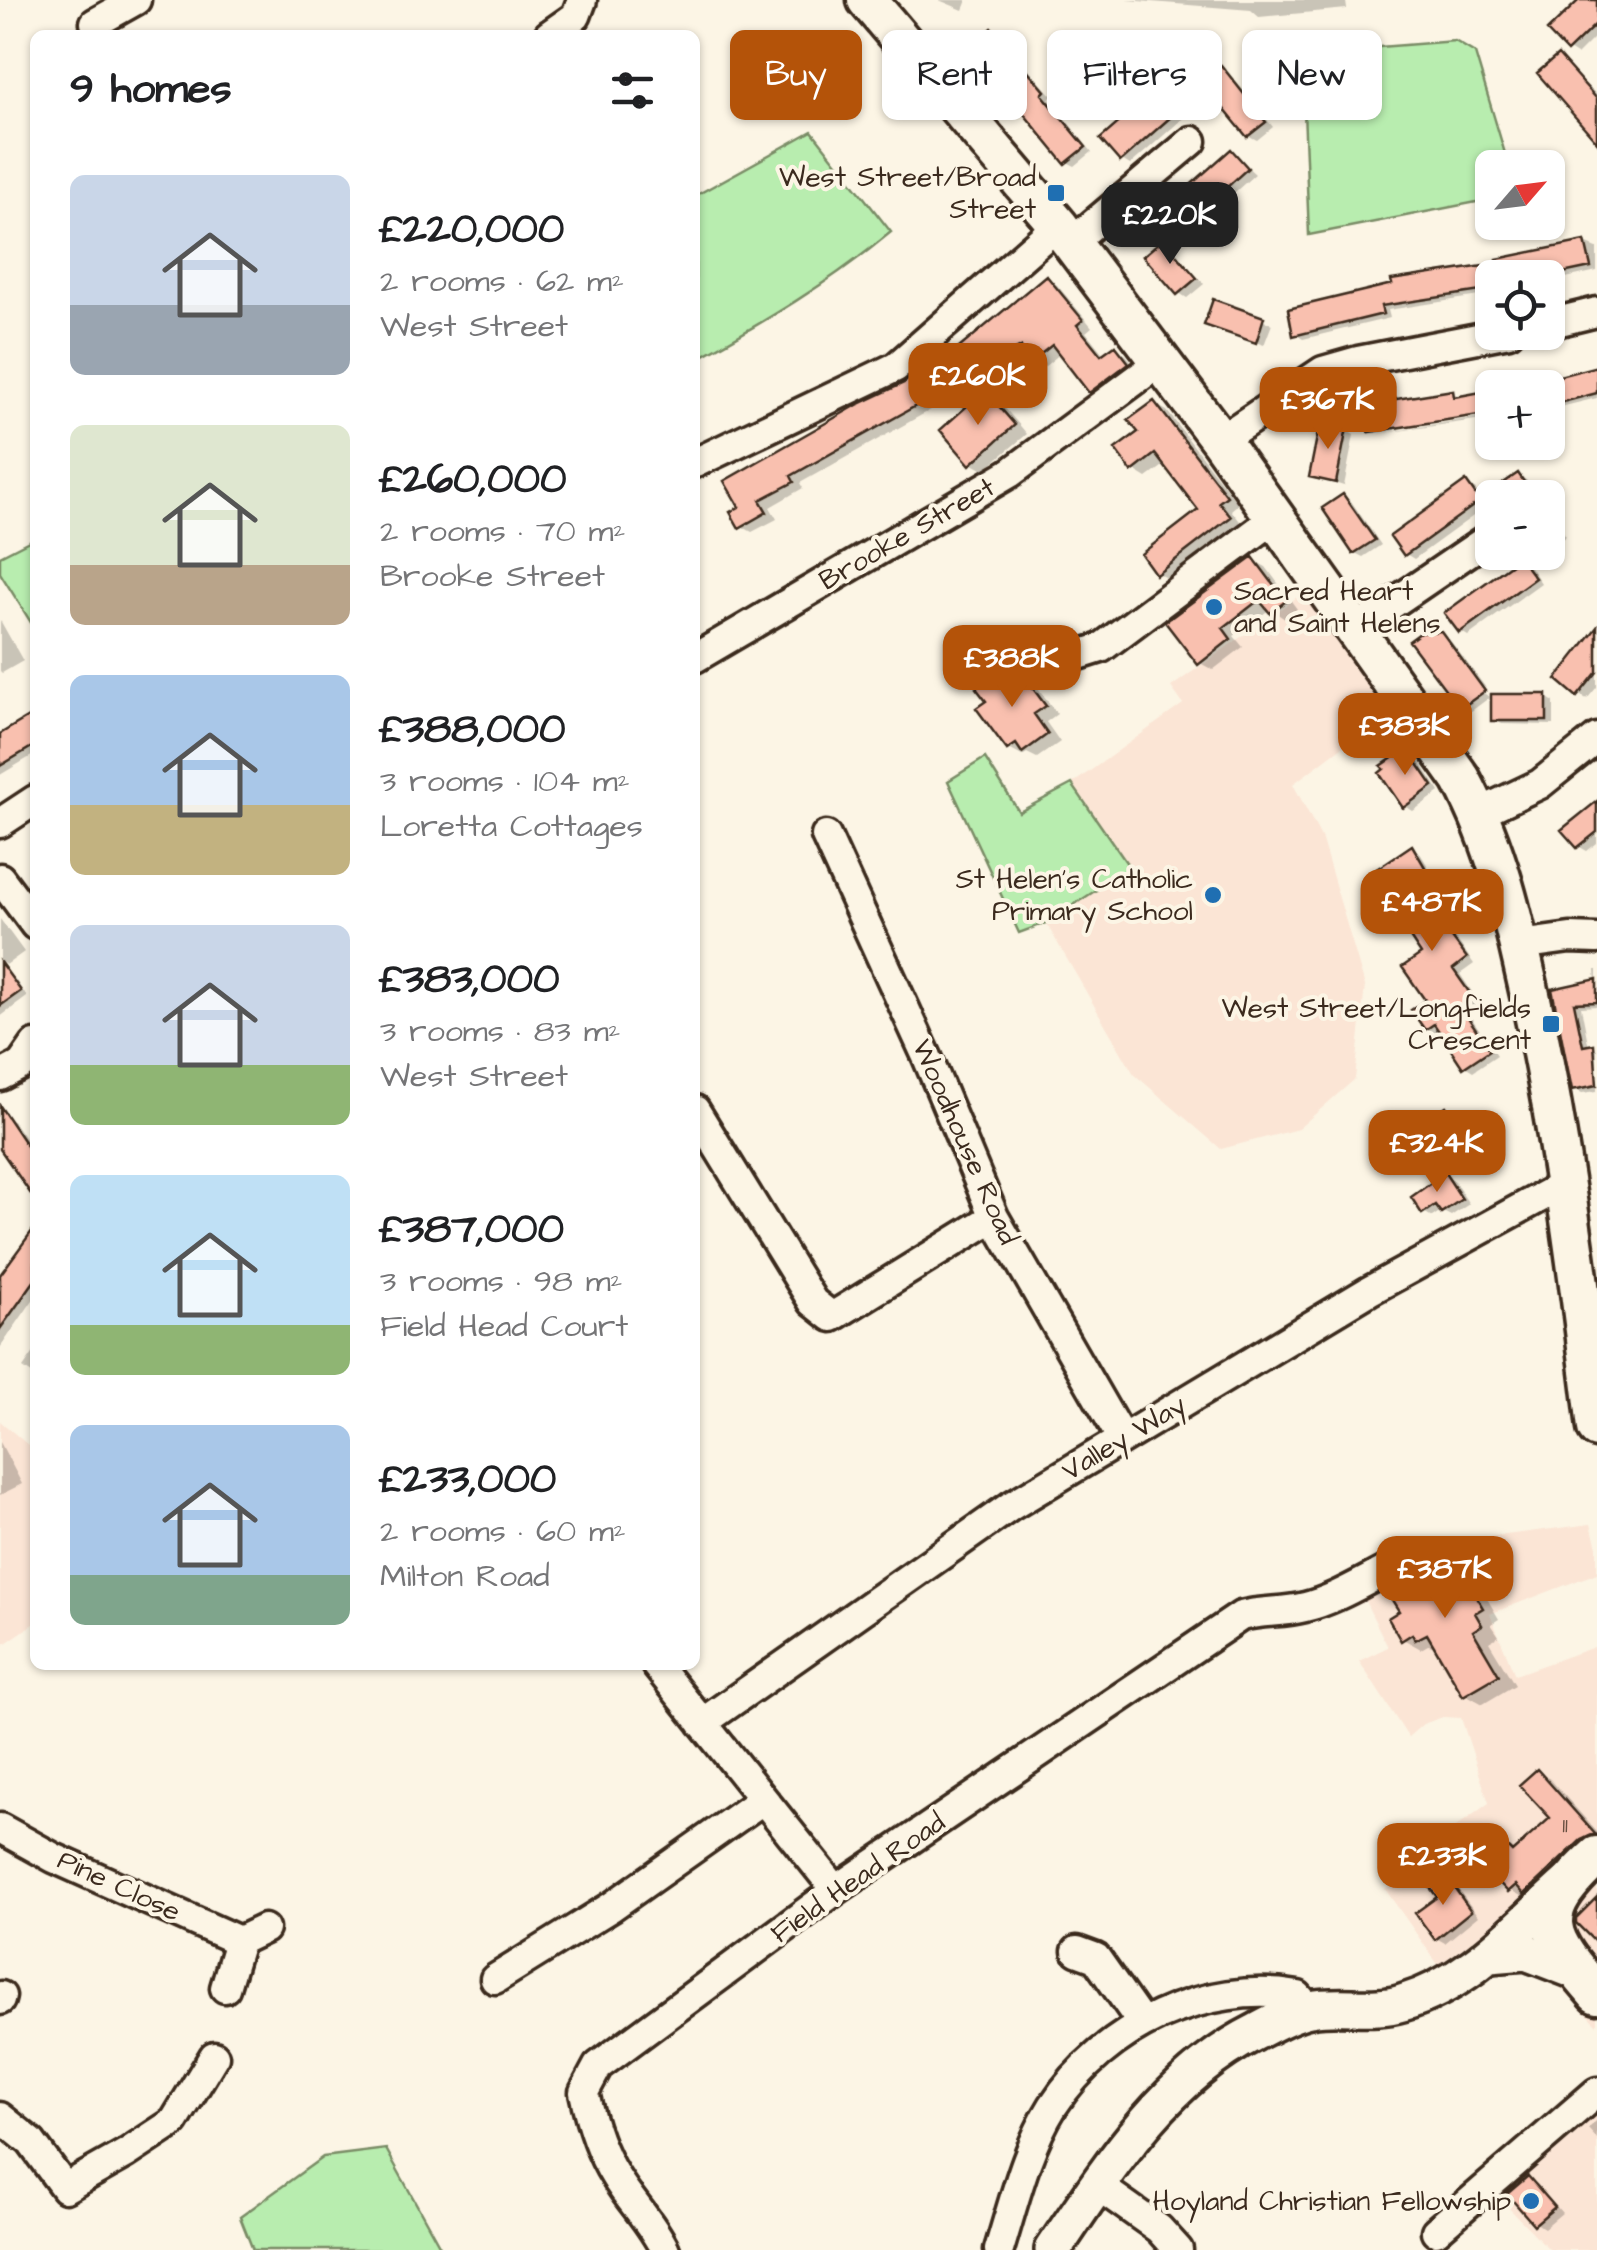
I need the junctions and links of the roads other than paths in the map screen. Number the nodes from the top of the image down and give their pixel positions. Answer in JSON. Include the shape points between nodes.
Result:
{"nodes":[{"id":1,"x":136,"y":0,"type":"edge"},
{"id":2,"x":582,"y":0,"type":"edge"},
{"id":3,"x":867,"y":0,"type":"edge"},
{"id":4,"x":95,"y":24,"type":"dead end"},
{"id":5,"x":562,"y":30,"type":"edge"},
{"id":6,"x":1192,"y":142,"type":"dead end"},
{"id":7,"x":1065,"y":234,"type":"junction"},
{"id":8,"x":1597,"y":312,"type":"edge"},
{"id":9,"x":1565,"y":320,"type":"edge"},
{"id":10,"x":1475,"y":339,"type":"edge"},
{"id":11,"x":1160,"y":362,"type":"junction"},
{"id":12,"x":1220,"y":440,"type":"junction"},
{"id":13,"x":700,"y":461,"type":"edge"},
{"id":14,"x":1275,"y":518,"type":"junction"},
{"id":15,"x":1475,"y":548,"type":"edge"},
{"id":16,"x":1354,"y":630,"type":"junction"},
{"id":17,"x":1016,"y":644,"type":"dead end"},
{"id":18,"x":700,"y":655,"type":"edge"},
{"id":19,"x":1597,"y":738,"type":"edge"},
{"id":20,"x":30,"y":803,"type":"edge"},
{"id":21,"x":1479,"y":812,"type":"junction"},
{"id":22,"x":0,"y":823,"type":"edge"},
{"id":23,"x":826,"y":836,"type":"dead end"},
{"id":24,"x":0,"y":878,"type":"edge"},
{"id":25,"x":30,"y":919,"type":"edge"},
{"id":26,"x":1597,"y":939,"type":"edge"},
{"id":27,"x":1520,"y":945,"type":"junction"},
{"id":28,"x":30,"y":1053,"type":"edge"},
{"id":29,"x":0,"y":1076,"type":"edge"},
{"id":30,"x":700,"y":1118,"type":"edge"},
{"id":31,"x":1565,"y":1184,"type":"junction"},
{"id":32,"x":994,"y":1217,"type":"junction"},
{"id":33,"x":1597,"y":1428,"type":"edge"},
{"id":34,"x":1122,"y":1439,"type":"junction"},
{"id":35,"x":1387,"y":1570,"type":"dead end"},
{"id":36,"x":660,"y":1670,"type":"edge"},
{"id":37,"x":702,"y":1723,"type":"junction"},
{"id":38,"x":762,"y":1800,"type":"junction"},
{"id":39,"x":0,"y":1828,"type":"edge"},
{"id":40,"x":1597,"y":1856,"type":"edge"},
{"id":41,"x":1568,"y":1884,"type":"junction"},
{"id":42,"x":836,"y":1890,"type":"junction"},
{"id":43,"x":1077,"y":1952,"type":"dead end"},
{"id":44,"x":1490,"y":1956,"type":"junction"},
{"id":45,"x":496,"y":1979,"type":"dead end"},
{"id":46,"x":1587,"y":1983,"type":"edge"},
{"id":47,"x":225,"y":1988,"type":"dead end"},
{"id":48,"x":1309,"y":2009,"type":"junction"},
{"id":49,"x":1142,"y":2022,"type":"junction"},
{"id":50,"x":214,"y":2056,"type":"dead end"},
{"id":51,"x":1597,"y":2092,"type":"edge"},
{"id":52,"x":0,"y":2117,"type":"edge"},
{"id":53,"x":1097,"y":2185,"type":"junction"},
{"id":54,"x":1436,"y":2231,"type":"dead end"},
{"id":55,"x":665,"y":2250,"type":"edge"},
{"id":56,"x":999,"y":2250,"type":"edge"},
{"id":57,"x":1054,"y":2250,"type":"edge"},
{"id":58,"x":1178,"y":2250,"type":"edge"}],
"edges":[{"from":1,"to":4,"type":"street"},
{"from":2,"to":5,"type":"street"},
{"from":3,"to":7,"type":"main road"},
{"from":6,"to":7,"type":"street"},
{"from":7,"to":11,"type":"main road"},
{"from":7,"to":13,"type":"street","via":[[896,367]]},
{"from":8,"to":9,"type":"street"},
{"from":10,"to":12,"type":"street","via":[[1322,371]]},
{"from":11,"to":12,"type":"main road"},
{"from":11,"to":18,"type":"street","name":"Brooke Street","via":[[1010,473]]},
{"from":12,"to":14,"type":"main road"},
{"from":14,"to":16,"type":"main road"},
{"from":14,"to":17,"type":"street","via":[[1101,648],[1066,659],[1038,658]]},
{"from":15,"to":16,"type":"street"},
{"from":16,"to":21,"type":"main road"},
{"from":19,"to":21,"type":"street","via":[[1540,784]]},
{"from":20,"to":22,"type":"street"},
{"from":21,"to":27,"type":"main road"},
{"from":23,"to":32,"type":"street","name":"Woodhouse Road"},
{"from":24,"to":25,"type":"street"},
{"from":26,"to":27,"type":"street"},
{"from":27,"to":31,"type":"main road"},
{"from":28,"to":29,"type":"street"},
{"from":30,"to":32,"type":"street","via":[[813,1302],[832,1317]]},
{"from":31,"to":33,"type":"main road"},
{"from":31,"to":34,"type":"street","name":"Valley Way"},
{"from":32,"to":34,"type":"street","name":"Woodhouse Road"},
{"from":34,"to":37,"type":"street","name":"Valley Way","via":[[1011,1506]]},
{"from":35,"to":42,"type":"street","name":"Field Head Road","via":[[1314,1613],[1263,1610],[1240,1616]]},
{"from":36,"to":37,"type":"street"},
{"from":37,"to":38,"type":"street"},
{"from":38,"to":42,"type":"street"},
{"from":38,"to":45,"type":"street"},
{"from":39,"to":47,"type":"street","name":"Pine Close","via":[[54,1858],[252,1935]]},
{"from":40,"to":41,"type":"main road"},
{"from":41,"to":44,"type":"street"},
{"from":41,"to":46,"type":"main road","via":[[1552,1929]]},
{"from":42,"to":55,"type":"street","name":"Field Head Road","via":[[598,2066],[584,2092],[614,2176]]},
{"from":43,"to":49,"type":"street","via":[[1096,1958]]},
{"from":44,"to":46,"type":"street","via":[[1526,1952]]},
{"from":44,"to":48,"type":"street","via":[[1452,1982],[1397,2004]]},
{"from":48,"to":49,"type":"street","via":[[1298,1996],[1234,1994]]},
{"from":48,"to":53,"type":"street","via":[[1250,2034],[1203,2067],[1137,2132]]},
{"from":49,"to":56,"type":"street","via":[[1093,2059],[1053,2106],[1024,2168]]},
{"from":50,"to":52,"type":"street","via":[[174,2122],[65,2188],[31,2142]]},
{"from":51,"to":54,"type":"street"},
{"from":53,"to":57,"type":"street"},
{"from":53,"to":58,"type":"street"}]}
